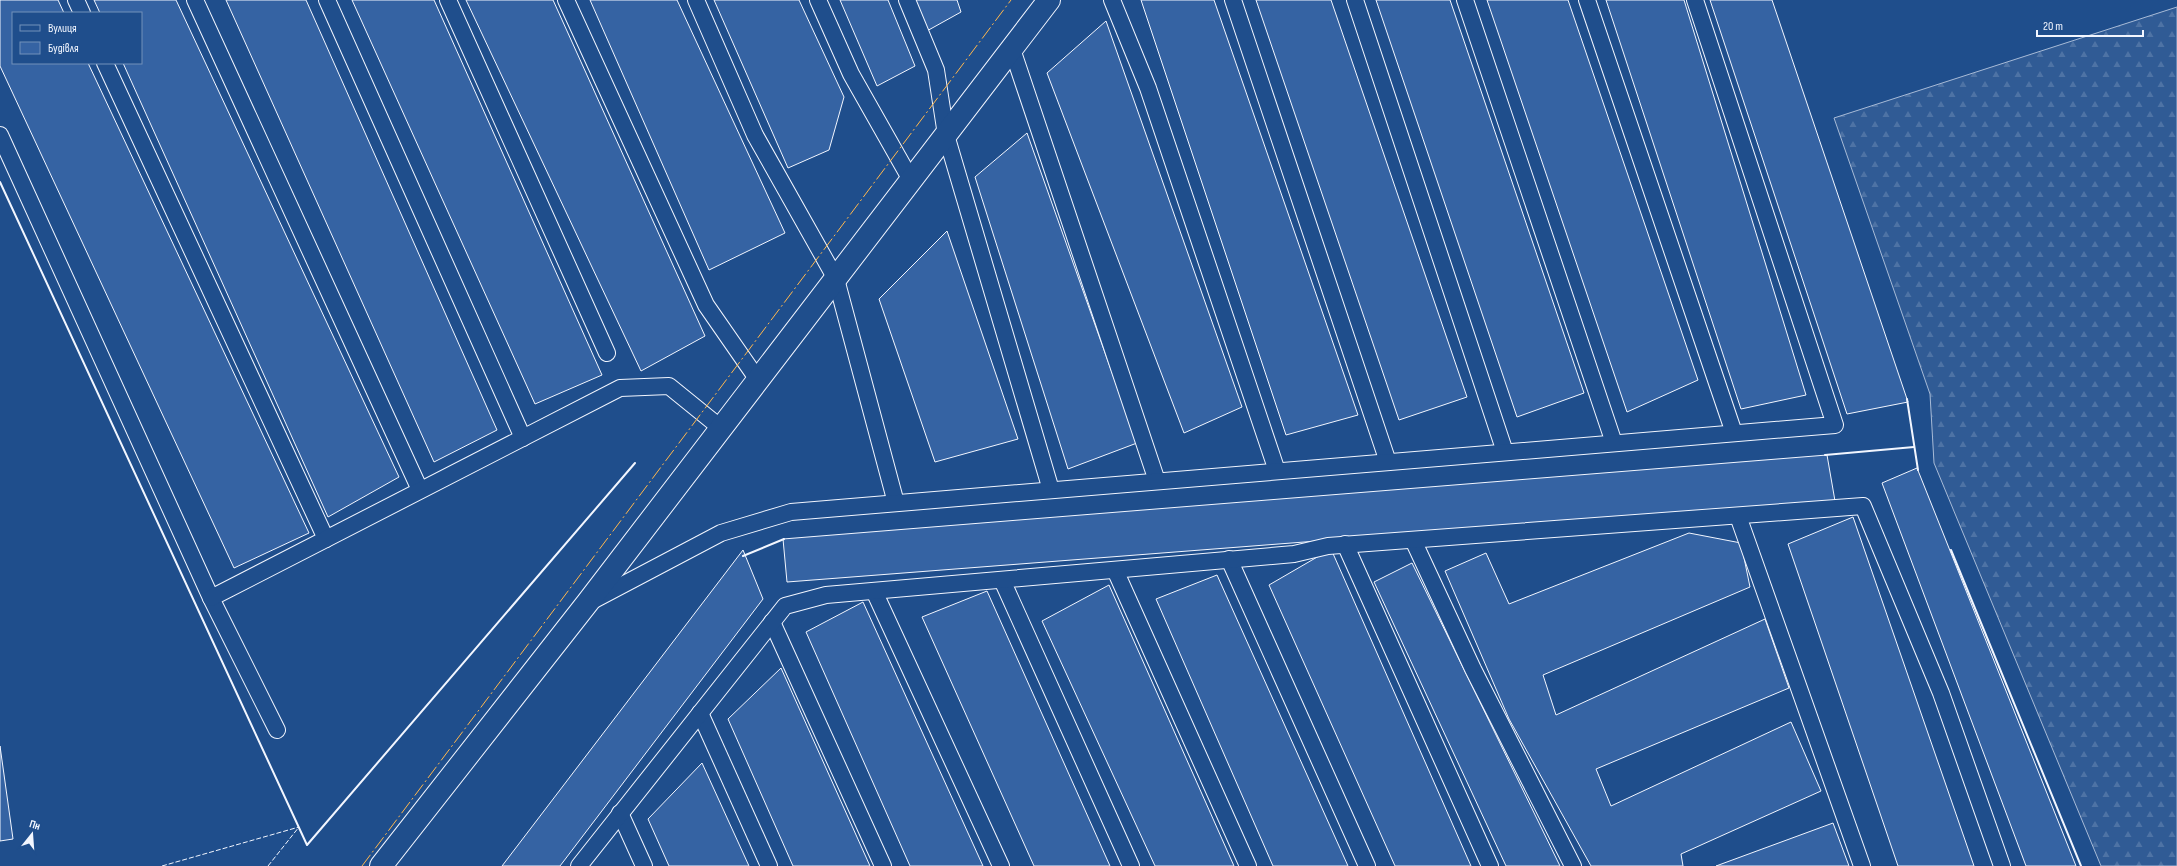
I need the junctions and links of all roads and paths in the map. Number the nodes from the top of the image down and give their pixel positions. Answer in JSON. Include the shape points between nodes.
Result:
{"nodes":[{"id":1,"x":76,"y":0,"type":"edge"},
{"id":2,"x":195,"y":0,"type":"edge"},
{"id":3,"x":327,"y":0,"type":"edge"},
{"id":4,"x":448,"y":0,"type":"edge"},
{"id":5,"x":566,"y":0,"type":"edge"},
{"id":6,"x":696,"y":0,"type":"edge"},
{"id":7,"x":818,"y":0,"type":"edge"},
{"id":8,"x":907,"y":0,"type":"edge"},
{"id":9,"x":1049,"y":0,"type":"edge"},
{"id":10,"x":1112,"y":0,"type":"edge"},
{"id":11,"x":1232,"y":0,"type":"edge"},
{"id":12,"x":1355,"y":0,"type":"edge"},
{"id":13,"x":1465,"y":0,"type":"edge"},
{"id":14,"x":1587,"y":0,"type":"edge"},
{"id":15,"x":1694,"y":0,"type":"edge"},
{"id":16,"x":82,"y":12,"type":"edge"},
{"id":17,"x":1012,"y":49,"type":"junction"},
{"id":18,"x":105,"y":64,"type":"edge"},
{"id":19,"x":0,"y":135,"type":"edge"},
{"id":20,"x":946,"y":135,"type":"junction"},
{"id":21,"x":911,"y":180,"type":"junction"},
{"id":22,"x":836,"y":279,"type":"junction"},
{"id":23,"x":608,"y":354,"type":"dead end"},
{"id":24,"x":758,"y":380,"type":"junction"},
{"id":25,"x":722,"y":429,"type":"junction"},
{"id":26,"x":1734,"y":433,"type":"junction"},
{"id":27,"x":523,"y":438,"type":"junction"},
{"id":28,"x":1614,"y":443,"type":"junction"},
{"id":29,"x":1505,"y":452,"type":"junction"},
{"id":30,"x":1388,"y":462,"type":"junction"},
{"id":31,"x":1276,"y":471,"type":"junction"},
{"id":32,"x":1157,"y":481,"type":"junction"},
{"id":33,"x":420,"y":490,"type":"junction"},
{"id":34,"x":1051,"y":490,"type":"junction"},
{"id":35,"x":896,"y":503,"type":"junction"},
{"id":36,"x":1738,"y":516,"type":"junction"},
{"id":37,"x":326,"y":539,"type":"junction"},
{"id":38,"x":1413,"y":540,"type":"junction"},
{"id":39,"x":1345,"y":544,"type":"junction"},
{"id":40,"x":1229,"y":560,"type":"junction"},
{"id":41,"x":1115,"y":570,"type":"junction"},
{"id":42,"x":1002,"y":580,"type":"junction"},
{"id":43,"x":874,"y":592,"type":"junction"},
{"id":44,"x":211,"y":598,"type":"junction"},
{"id":45,"x":588,"y":602,"type":"junction"},
{"id":46,"x":772,"y":622,"type":"junction"},
{"id":47,"x":700,"y":713,"type":"junction"},
{"id":48,"x":277,"y":730,"type":"dead end"},
{"id":49,"x":620,"y":813,"type":"junction"},
{"id":50,"x":381,"y":866,"type":"edge"},
{"id":51,"x":579,"y":866,"type":"edge"},
{"id":52,"x":644,"y":866,"type":"edge"},
{"id":53,"x":769,"y":866,"type":"edge"},
{"id":54,"x":883,"y":866,"type":"edge"},
{"id":55,"x":1002,"y":866,"type":"edge"},
{"id":56,"x":1131,"y":866,"type":"edge"},
{"id":57,"x":1248,"y":866,"type":"edge"},
{"id":58,"x":1367,"y":866,"type":"edge"},
{"id":59,"x":1490,"y":866,"type":"edge"},
{"id":60,"x":1573,"y":866,"type":"edge"},
{"id":61,"x":1862,"y":866,"type":"edge"},
{"id":62,"x":2002,"y":866,"type":"edge"}],
"edges":[{"from":1,"to":16,"type":"lane"},
{"from":2,"to":33,"type":"lane"},
{"from":3,"to":27,"type":"lane"},
{"from":4,"to":23,"type":"lane"},
{"from":5,"to":24,"type":"lane","via":[[706,305]]},
{"from":6,"to":22,"type":"lane","via":[[755,135]]},
{"from":7,"to":21,"type":"lane","via":[[852,74]]},
{"from":8,"to":20,"type":"lane","via":[[936,70]]},
{"from":9,"to":17,"type":"street"},
{"from":10,"to":31,"type":"lane","via":[[1148,88]]},
{"from":11,"to":30,"type":"lane"},
{"from":12,"to":29,"type":"lane"},
{"from":13,"to":28,"type":"lane"},
{"from":14,"to":26,"type":"lane"},
{"from":15,"to":26,"type":"lane","via":[[1834,425]]},
{"from":17,"to":20,"type":"street"},
{"from":17,"to":32,"type":"lane"},
{"from":18,"to":37,"type":"lane"},
{"from":19,"to":44,"type":"lane"},
{"from":20,"to":21,"type":"street"},
{"from":20,"to":34,"type":"lane"},
{"from":21,"to":22,"type":"street"},
{"from":22,"to":24,"type":"street"},
{"from":22,"to":35,"type":"lane"},
{"from":24,"to":25,"type":"street"},
{"from":25,"to":27,"type":"lane","via":[[669,386],[620,388]]},
{"from":25,"to":45,"type":"street"},
{"from":26,"to":28,"type":"lane"},
{"from":27,"to":33,"type":"lane"},
{"from":28,"to":29,"type":"lane"},
{"from":29,"to":30,"type":"lane"},
{"from":30,"to":31,"type":"lane"},
{"from":31,"to":32,"type":"lane"},
{"from":32,"to":34,"type":"lane"},
{"from":33,"to":37,"type":"lane"},
{"from":34,"to":35,"type":"lane"},
{"from":35,"to":45,"type":"lane","via":[[791,512],[720,533]]},
{"from":36,"to":38,"type":"lane"},
{"from":36,"to":61,"type":"lane"},
{"from":36,"to":62,"type":"lane","via":[[1863,506],[1941,693]]},
{"from":37,"to":44,"type":"lane"},
{"from":38,"to":39,"type":"lane"},
{"from":38,"to":60,"type":"lane","via":[[1473,670]]},
{"from":39,"to":40,"type":"lane","via":[[1294,554]]},
{"from":39,"to":59,"type":"lane"},
{"from":40,"to":41,"type":"lane"},
{"from":40,"to":58,"type":"lane"},
{"from":41,"to":42,"type":"lane"},
{"from":41,"to":57,"type":"lane"},
{"from":42,"to":43,"type":"lane"},
{"from":42,"to":56,"type":"lane"},
{"from":43,"to":46,"type":"lane","via":[[826,595],[785,606]]},
{"from":43,"to":55,"type":"lane"},
{"from":44,"to":48,"type":"lane"},
{"from":45,"to":50,"type":"street"},
{"from":46,"to":47,"type":"lane"},
{"from":46,"to":54,"type":"lane"},
{"from":47,"to":49,"type":"lane"},
{"from":47,"to":53,"type":"lane"},
{"from":49,"to":51,"type":"lane"},
{"from":49,"to":52,"type":"lane"}]}
